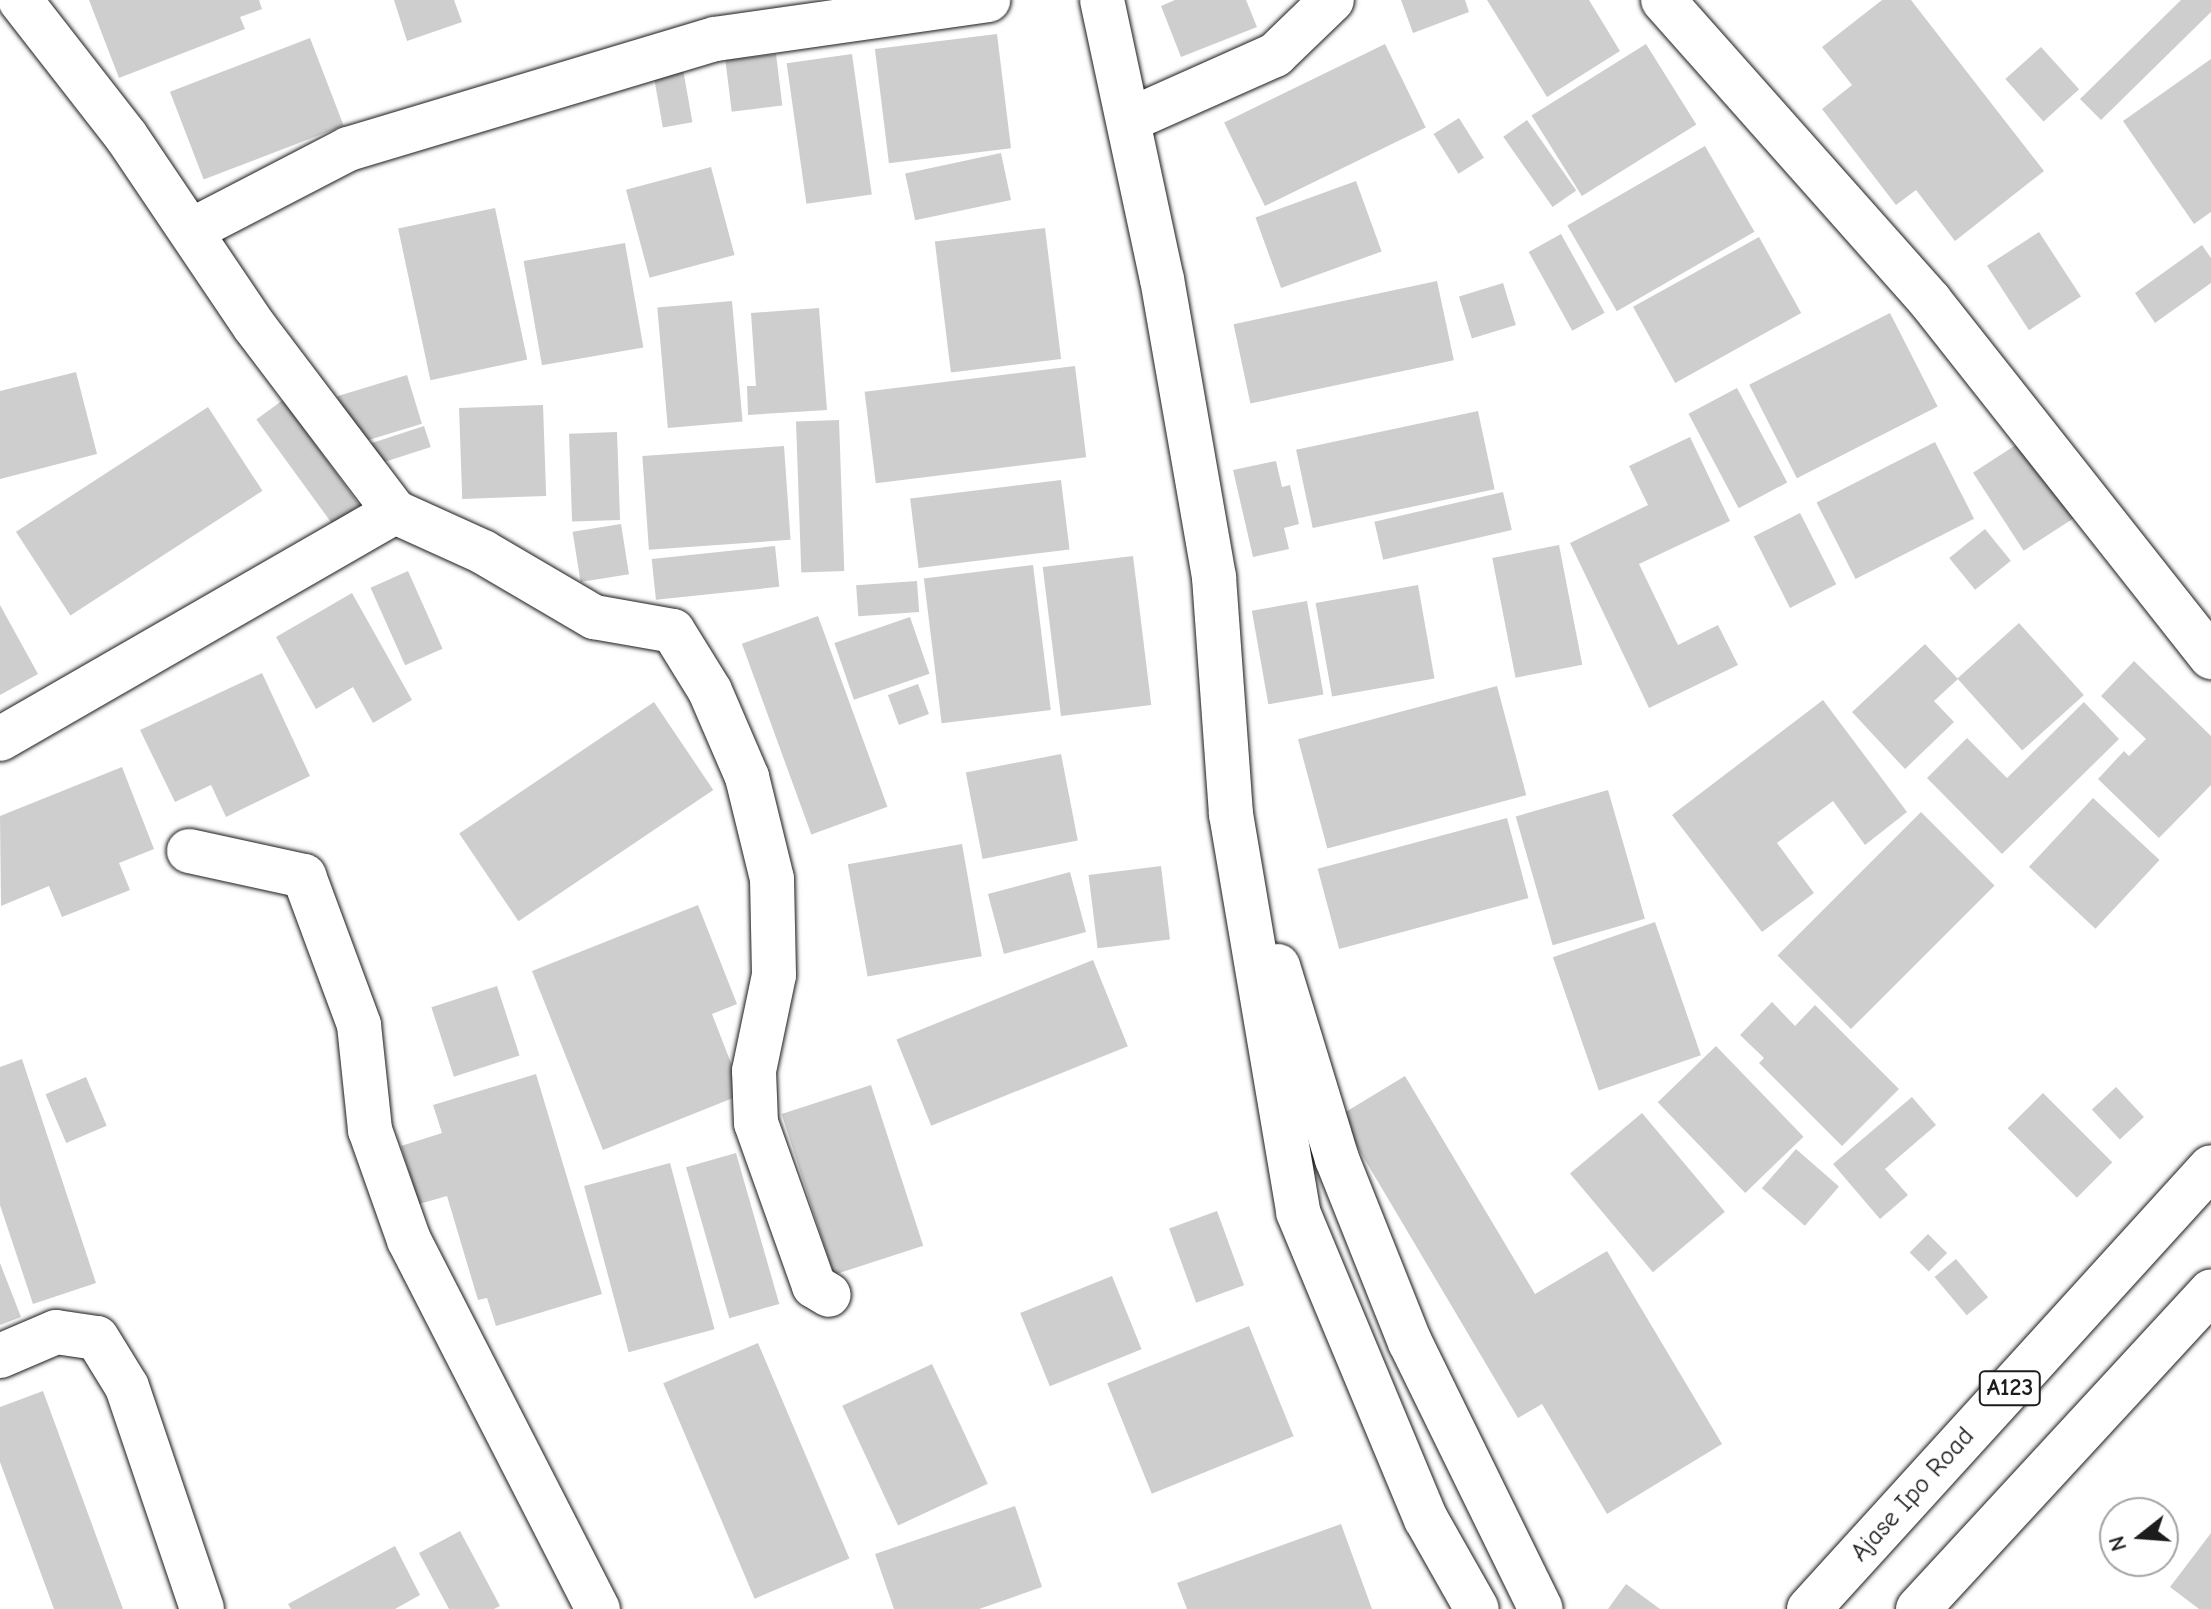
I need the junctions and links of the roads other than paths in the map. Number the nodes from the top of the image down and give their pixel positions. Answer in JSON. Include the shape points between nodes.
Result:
{"nodes":[{"id":1,"x":20,"y":0,"type":"edge"},
{"id":2,"x":988,"y":0,"type":"edge"},
{"id":3,"x":1102,"y":0,"type":"edge"},
{"id":4,"x":1332,"y":0,"type":"edge"},
{"id":5,"x":1663,"y":0,"type":"edge"},
{"id":6,"x":1129,"y":120,"type":"junction"},
{"id":7,"x":192,"y":230,"type":"junction"},
{"id":8,"x":395,"y":512,"type":"junction"},
{"id":9,"x":2211,"y":657,"type":"edge"},
{"id":10,"x":0,"y":739,"type":"edge"},
{"id":11,"x":1231,"y":814,"type":"junction"},
{"id":12,"x":189,"y":851,"type":"dead end"},
{"id":13,"x":2211,"y":1167,"type":"edge"},
{"id":14,"x":2211,"y":1291,"type":"edge"},
{"id":15,"x":829,"y":1295,"type":"dead end"},
{"id":16,"x":0,"y":1356,"type":"edge"},
{"id":17,"x":202,"y":1609,"type":"edge"},
{"id":18,"x":598,"y":1609,"type":"edge"},
{"id":19,"x":1477,"y":1609,"type":"edge"},
{"id":20,"x":1541,"y":1609,"type":"edge"},
{"id":21,"x":1809,"y":1609,"type":"edge"},
{"id":22,"x":1918,"y":1609,"type":"edge"}],
"edges":[{"from":1,"to":7,"type":"main road"},
{"from":2,"to":7,"type":"main road","via":[[701,43],[348,149]]},
{"from":3,"to":6,"type":"main road"},
{"from":4,"to":6,"type":"main road","via":[[1275,55]]},
{"from":5,"to":9,"type":"main road","via":[[1930,301]]},
{"from":6,"to":11,"type":"main road","via":[[1214,577]]},
{"from":7,"to":8,"type":"main road","via":[[255,327]]},
{"from":8,"to":10,"type":"main road"},
{"from":8,"to":15,"type":"main road","via":[[483,552],[594,617],[673,631],[710,691],[747,777],[772,879],[774,975],[754,1071],[756,1123],[814,1286]]},
{"from":11,"to":19,"type":"main road","via":[[1298,1212],[1426,1519]]},
{"from":11,"to":20,"type":"main road","via":[[1337,1159],[1410,1342]]},
{"from":12,"to":18,"type":"main road","via":[[304,876],[359,1025],[370,1130],[409,1240]]},
{"from":13,"to":21,"type":"main road","name":"Ajase Ipo Road","number":"A123"},
{"from":14,"to":22,"type":"main road"},
{"from":16,"to":17,"type":"main road","via":[[56,1332],[97,1338],[127,1387]]}]}
